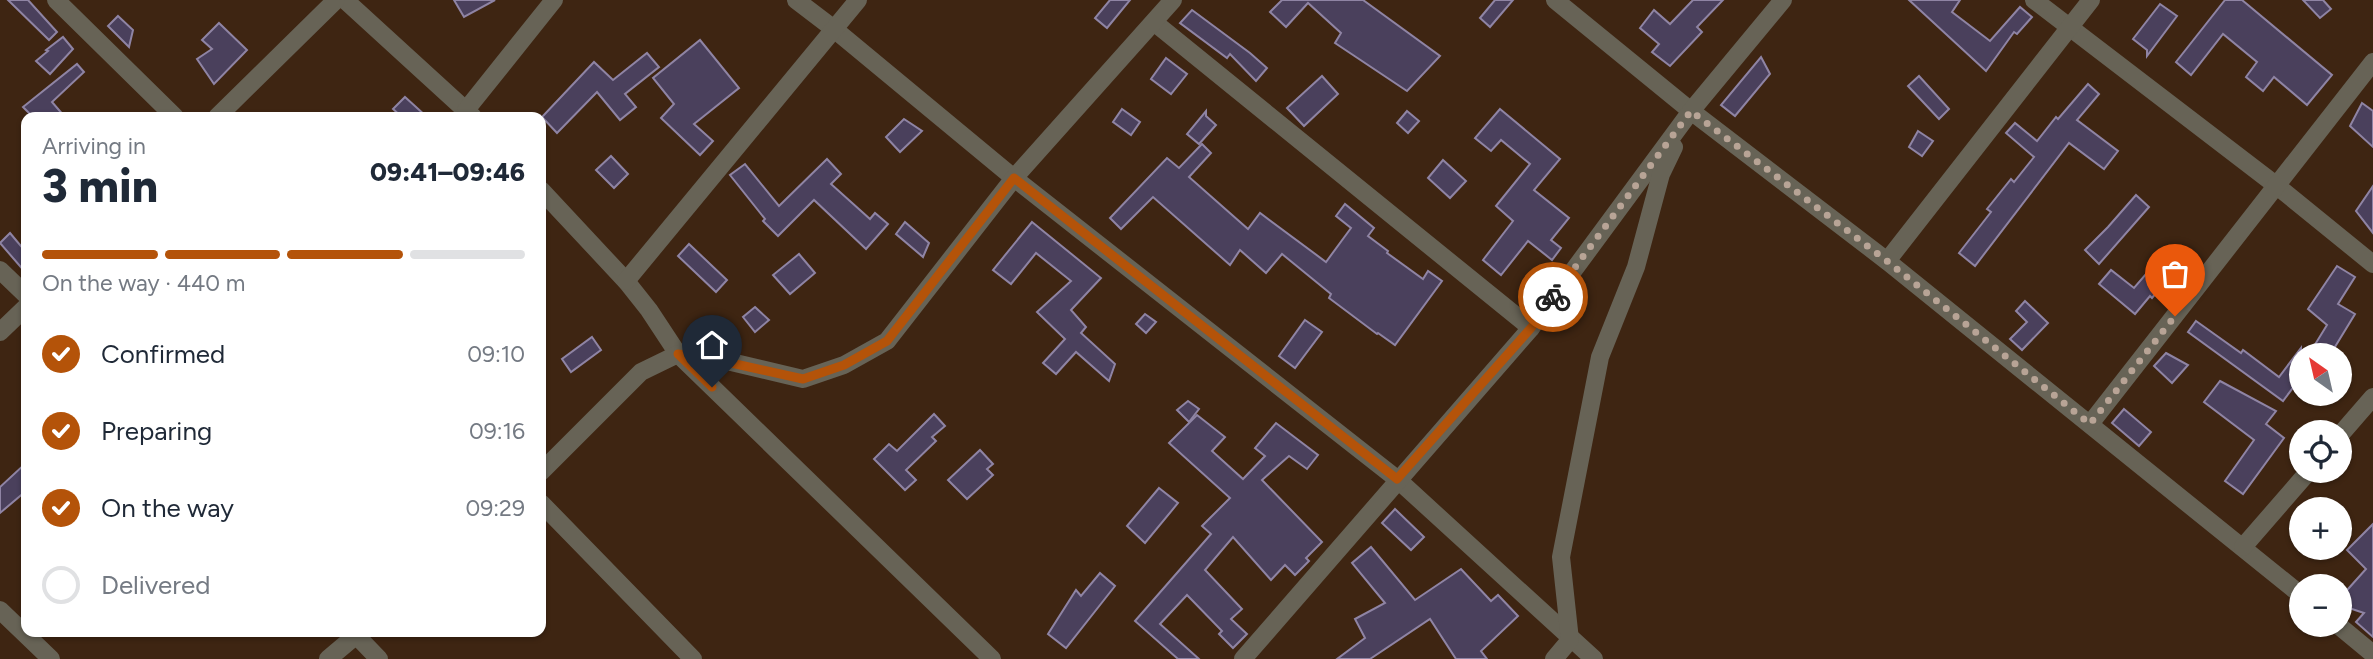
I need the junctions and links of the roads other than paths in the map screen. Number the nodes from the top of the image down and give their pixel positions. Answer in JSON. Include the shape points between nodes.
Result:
{"nodes":[{"id":1,"x":56,"y":0,"type":"edge"},
{"id":2,"x":336,"y":0,"type":"edge"},
{"id":3,"x":345,"y":0,"type":"edge"},
{"id":4,"x":554,"y":0,"type":"edge"},
{"id":5,"x":796,"y":0,"type":"edge"},
{"id":6,"x":858,"y":0,"type":"edge"},
{"id":7,"x":1173,"y":0,"type":"edge"},
{"id":8,"x":1555,"y":0,"type":"edge"},
{"id":9,"x":1783,"y":0,"type":"edge"},
{"id":10,"x":2034,"y":0,"type":"edge"},
{"id":11,"x":2091,"y":0,"type":"edge"},
{"id":12,"x":1155,"y":23,"type":"junction"},
{"id":13,"x":2070,"y":28,"type":"junction"},
{"id":14,"x":834,"y":29,"type":"junction"},
{"id":15,"x":2373,"y":62,"type":"edge"},
{"id":16,"x":1691,"y":111,"type":"junction"},
{"id":17,"x":170,"y":112,"type":"edge"},
{"id":18,"x":222,"y":112,"type":"edge"},
{"id":19,"x":468,"y":112,"type":"edge"},
{"id":20,"x":470,"y":112,"type":"edge"},
{"id":21,"x":1014,"y":178,"type":"junction"},
{"id":22,"x":2277,"y":186,"type":"junction"},
{"id":23,"x":546,"y":195,"type":"edge"},
{"id":24,"x":1887,"y":261,"type":"junction"},
{"id":25,"x":2373,"y":264,"type":"edge"},
{"id":26,"x":0,"y":270,"type":"edge"},
{"id":27,"x":626,"y":281,"type":"junction"},
{"id":28,"x":21,"y":290,"type":"edge"},
{"id":29,"x":21,"y":312,"type":"edge"},
{"id":30,"x":1531,"y":328,"type":"junction"},
{"id":31,"x":0,"y":332,"type":"edge"},
{"id":32,"x":678,"y":354,"type":"junction"},
{"id":33,"x":2373,"y":397,"type":"edge"},
{"id":34,"x":2352,"y":421,"type":"edge"},
{"id":35,"x":2090,"y":424,"type":"junction"},
{"id":36,"x":546,"y":467,"type":"edge"},
{"id":37,"x":1397,"y":479,"type":"junction"},
{"id":38,"x":2298,"y":483,"type":"edge"},
{"id":39,"x":546,"y":508,"type":"edge"},
{"id":40,"x":2242,"y":547,"type":"junction"},
{"id":41,"x":2289,"y":585,"type":"edge"},
{"id":42,"x":2,"y":618,"type":"edge"},
{"id":43,"x":21,"y":634,"type":"edge"},
{"id":44,"x":25,"y":637,"type":"edge"},
{"id":45,"x":352,"y":637,"type":"edge"},
{"id":46,"x":360,"y":637,"type":"edge"},
{"id":47,"x":2352,"y":637,"type":"edge"},
{"id":48,"x":1570,"y":640,"type":"junction"},
{"id":49,"x":2373,"y":654,"type":"edge"},
{"id":50,"x":51,"y":659,"type":"edge"},
{"id":51,"x":328,"y":659,"type":"edge"},
{"id":52,"x":379,"y":659,"type":"edge"},
{"id":53,"x":693,"y":659,"type":"edge"},
{"id":54,"x":992,"y":659,"type":"edge"},
{"id":55,"x":1243,"y":659,"type":"edge"},
{"id":56,"x":1554,"y":659,"type":"edge"},
{"id":57,"x":1594,"y":659,"type":"edge"}],
"edges":[{"from":1,"to":17,"type":"street"},
{"from":2,"to":18,"type":"street"},
{"from":3,"to":19,"type":"street"},
{"from":4,"to":20,"type":"street"},
{"from":5,"to":14,"type":"street"},
{"from":6,"to":14,"type":"street"},
{"from":7,"to":12,"type":"street"},
{"from":8,"to":16,"type":"street"},
{"from":9,"to":16,"type":"street"},
{"from":10,"to":13,"type":"street"},
{"from":11,"to":13,"type":"street"},
{"from":12,"to":21,"type":"street"},
{"from":12,"to":30,"type":"street"},
{"from":13,"to":22,"type":"street"},
{"from":13,"to":24,"type":"street"},
{"from":14,"to":21,"type":"street"},
{"from":14,"to":27,"type":"street"},
{"from":15,"to":22,"type":"street"},
{"from":16,"to":24,"type":"street"},
{"from":16,"to":30,"type":"street"},
{"from":16,"to":48,"type":"street","via":[[1661,174],[1636,267],[1600,357],[1561,557]]},
{"from":21,"to":32,"type":"street","via":[[887,341],[844,365],[803,379]]},
{"from":21,"to":37,"type":"street"},
{"from":22,"to":25,"type":"street"},
{"from":22,"to":35,"type":"street"},
{"from":23,"to":27,"type":"street"},
{"from":24,"to":35,"type":"street"},
{"from":26,"to":28,"type":"street"},
{"from":27,"to":32,"type":"street"},
{"from":29,"to":31,"type":"street"},
{"from":30,"to":37,"type":"street"},
{"from":32,"to":36,"type":"street","via":[[641,372]]},
{"from":32,"to":54,"type":"street"},
{"from":33,"to":34,"type":"street"},
{"from":35,"to":40,"type":"street"},
{"from":37,"to":48,"type":"street"},
{"from":37,"to":55,"type":"street"},
{"from":38,"to":40,"type":"street"},
{"from":39,"to":53,"type":"street"},
{"from":40,"to":41,"type":"street"},
{"from":42,"to":43,"type":"street"},
{"from":44,"to":50,"type":"street"},
{"from":45,"to":51,"type":"street"},
{"from":46,"to":52,"type":"street"},
{"from":47,"to":49,"type":"street"},
{"from":48,"to":56,"type":"street"},
{"from":48,"to":57,"type":"street"}]}
